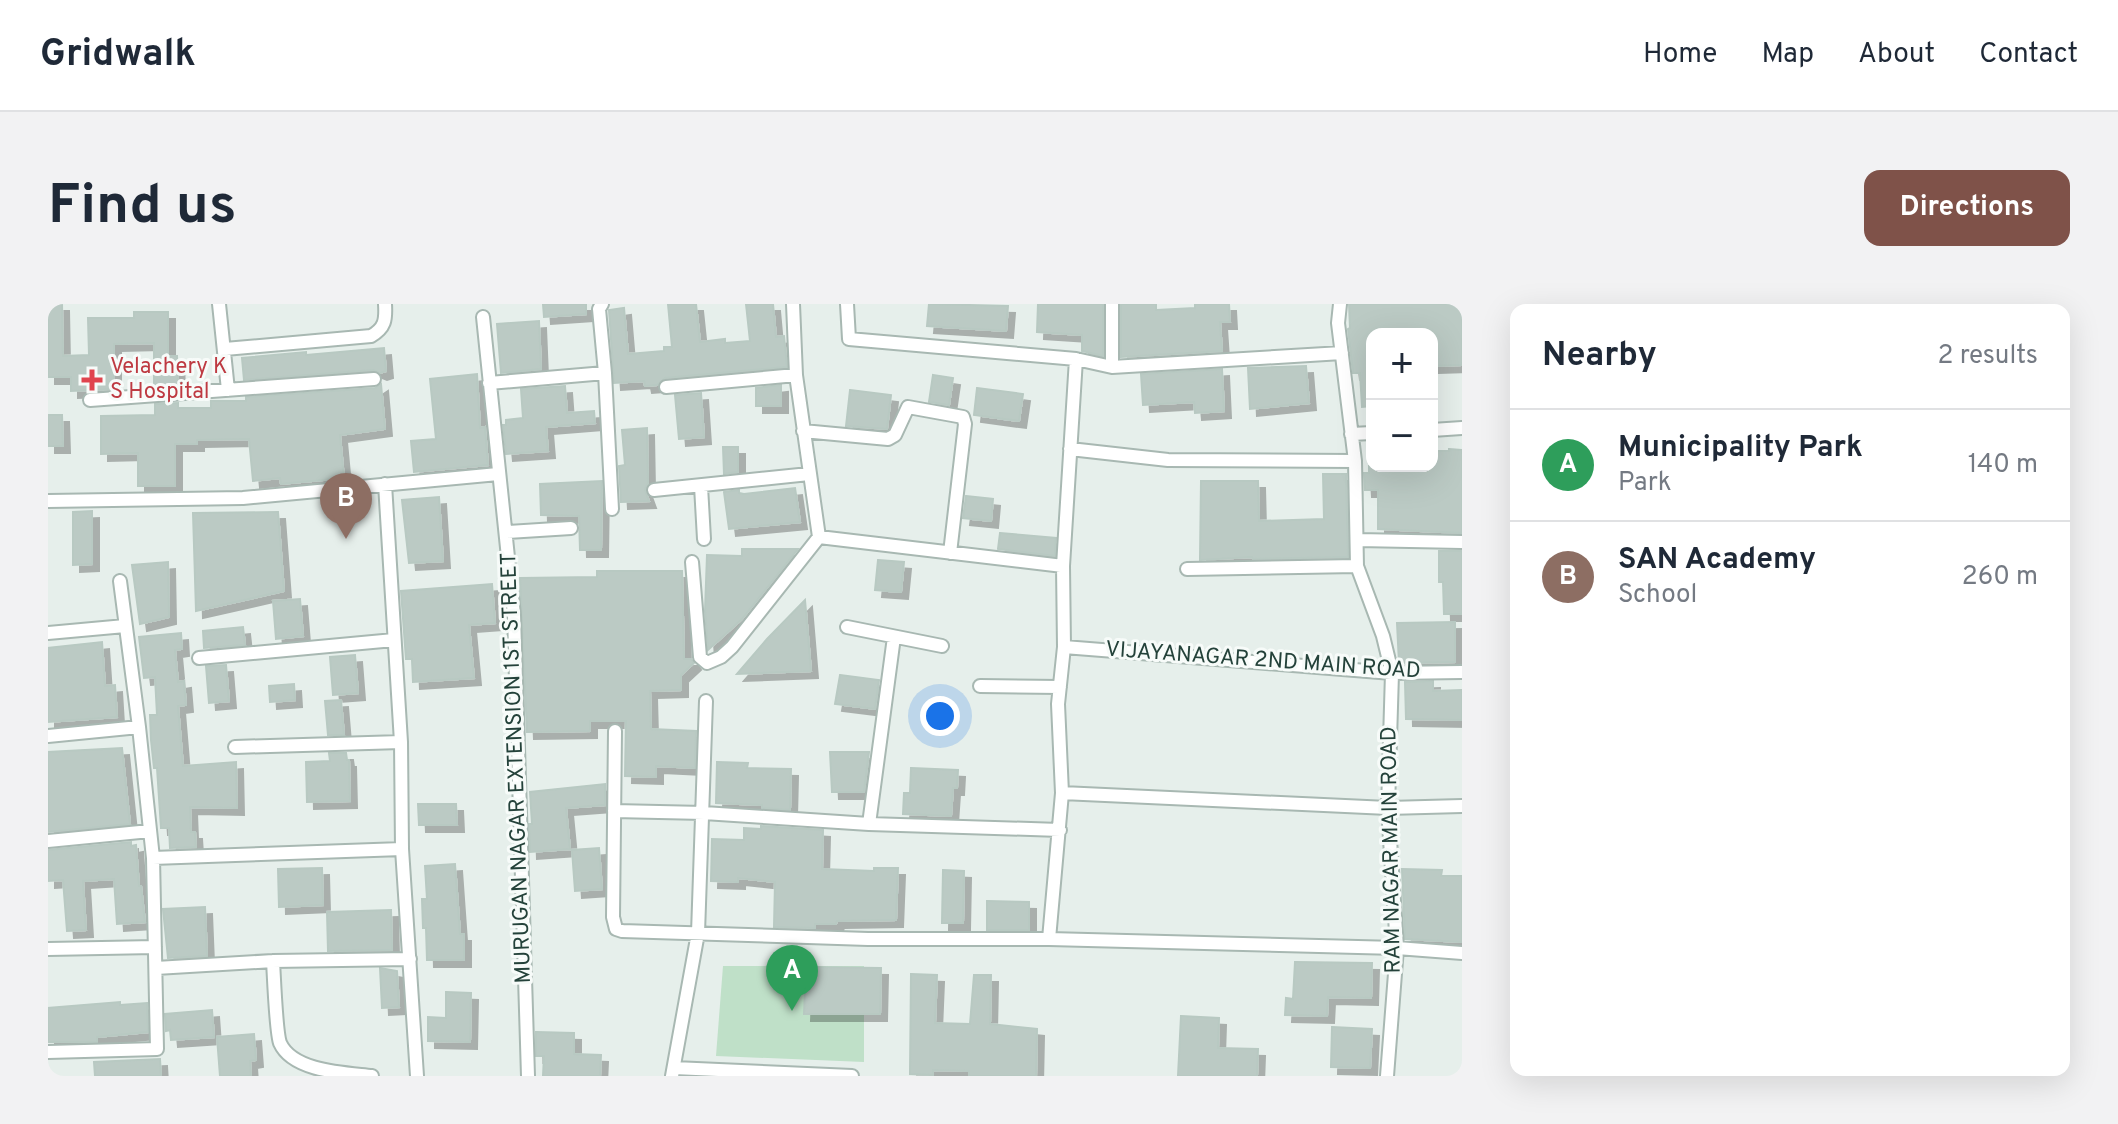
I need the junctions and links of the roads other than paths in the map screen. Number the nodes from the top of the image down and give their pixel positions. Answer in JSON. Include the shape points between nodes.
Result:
{"nodes":[{"id":1,"x":219,"y":304,"type":"edge"},
{"id":2,"x":385,"y":304,"type":"edge"},
{"id":3,"x":602,"y":304,"type":"edge"},
{"id":4,"x":793,"y":304,"type":"edge"},
{"id":5,"x":847,"y":304,"type":"edge"},
{"id":6,"x":1112,"y":304,"type":"edge"},
{"id":7,"x":1340,"y":304,"type":"edge"},
{"id":8,"x":483,"y":317,"type":"dead end"},
{"id":9,"x":225,"y":349,"type":"junction"},
{"id":10,"x":1342,"y":353,"type":"junction"},
{"id":11,"x":1076,"y":359,"type":"junction"},
{"id":12,"x":1112,"y":367,"type":"junction"},
{"id":13,"x":605,"y":373,"type":"junction"},
{"id":14,"x":796,"y":375,"type":"junction"},
{"id":15,"x":374,"y":379,"type":"dead end"},
{"id":16,"x":489,"y":383,"type":"junction"},
{"id":17,"x":666,"y":387,"type":"dead end"},
{"id":18,"x":228,"y":390,"type":"junction"},
{"id":19,"x":90,"y":400,"type":"dead end"},
{"id":20,"x":1462,"y":428,"type":"edge"},
{"id":21,"x":1438,"y":430,"type":"edge"},
{"id":22,"x":803,"y":431,"type":"junction"},
{"id":23,"x":1366,"y":433,"type":"edge"},
{"id":24,"x":1351,"y":434,"type":"junction"},
{"id":25,"x":1070,"y":449,"type":"junction"},
{"id":26,"x":1355,"y":461,"type":"junction"},
{"id":27,"x":498,"y":474,"type":"junction"},
{"id":28,"x":809,"y":474,"type":"junction"},
{"id":29,"x":385,"y":484,"type":"junction"},
{"id":30,"x":701,"y":486,"type":"junction"},
{"id":31,"x":654,"y":490,"type":"dead end"},
{"id":32,"x":48,"y":501,"type":"edge"},
{"id":33,"x":612,"y":509,"type":"dead end"},
{"id":34,"x":571,"y":528,"type":"dead end"},
{"id":35,"x":507,"y":532,"type":"junction"},
{"id":36,"x":819,"y":537,"type":"junction"},
{"id":37,"x":704,"y":539,"type":"dead end"},
{"id":38,"x":1358,"y":540,"type":"junction"},
{"id":39,"x":1462,"y":542,"type":"edge"},
{"id":40,"x":950,"y":553,"type":"junction"},
{"id":41,"x":692,"y":562,"type":"dead end"},
{"id":42,"x":1063,"y":566,"type":"junction"},
{"id":43,"x":1357,"y":566,"type":"junction"},
{"id":44,"x":1187,"y":569,"type":"dead end"},
{"id":45,"x":120,"y":581,"type":"dead end"},
{"id":46,"x":125,"y":626,"type":"junction"},
{"id":47,"x":847,"y":627,"type":"dead end"},
{"id":48,"x":48,"y":633,"type":"edge"},
{"id":49,"x":894,"y":637,"type":"junction"},
{"id":50,"x":394,"y":640,"type":"junction"},
{"id":51,"x":942,"y":646,"type":"dead end"},
{"id":52,"x":1064,"y":647,"type":"junction"},
{"id":53,"x":199,"y":658,"type":"dead end"},
{"id":54,"x":1462,"y":672,"type":"edge"},
{"id":55,"x":1392,"y":673,"type":"junction"},
{"id":56,"x":980,"y":686,"type":"dead end"},
{"id":57,"x":1060,"y":687,"type":"junction"},
{"id":58,"x":706,"y":701,"type":"dead end"},
{"id":59,"x":139,"y":727,"type":"junction"},
{"id":60,"x":615,"y":731,"type":"dead end"},
{"id":61,"x":48,"y":736,"type":"edge"},
{"id":62,"x":401,"y":742,"type":"junction"},
{"id":63,"x":235,"y":747,"type":"dead end"},
{"id":64,"x":1062,"y":793,"type":"junction"},
{"id":65,"x":1462,"y":806,"type":"edge"},
{"id":66,"x":1388,"y":808,"type":"junction"},
{"id":67,"x":614,"y":811,"type":"junction"},
{"id":68,"x":704,"y":813,"type":"junction"},
{"id":69,"x":869,"y":824,"type":"junction"},
{"id":70,"x":1060,"y":830,"type":"junction"},
{"id":71,"x":150,"y":831,"type":"junction"},
{"id":72,"x":48,"y":841,"type":"edge"},
{"id":73,"x":402,"y":849,"type":"junction"},
{"id":74,"x":153,"y":858,"type":"junction"},
{"id":75,"x":698,"y":933,"type":"junction"},
{"id":76,"x":1049,"y":939,"type":"junction"},
{"id":77,"x":155,"y":947,"type":"junction"},
{"id":78,"x":1397,"y":948,"type":"junction"},
{"id":79,"x":48,"y":949,"type":"edge"},
{"id":80,"x":1462,"y":953,"type":"edge"},
{"id":81,"x":410,"y":959,"type":"junction"},
{"id":82,"x":273,"y":961,"type":"junction"},
{"id":83,"x":156,"y":968,"type":"junction"},
{"id":84,"x":48,"y":1052,"type":"edge"},
{"id":85,"x":673,"y":1072,"type":"edge"},
{"id":86,"x":372,"y":1076,"type":"edge"},
{"id":87,"x":417,"y":1076,"type":"edge"},
{"id":88,"x":528,"y":1076,"type":"edge"},
{"id":89,"x":852,"y":1076,"type":"edge"},
{"id":90,"x":1387,"y":1076,"type":"edge"}],
"edges":[{"from":1,"to":9,"type":"street"},
{"from":2,"to":9,"type":"street","via":[[386,320],[371,336]]},
{"from":3,"to":13,"type":"street"},
{"from":4,"to":14,"type":"street"},
{"from":5,"to":11,"type":"street","via":[[849,339]]},
{"from":6,"to":12,"type":"street"},
{"from":7,"to":10,"type":"street"},
{"from":8,"to":16,"type":"street","name":"MURUGAN NAGAR EXTENSION 1ST STREET"},
{"from":9,"to":18,"type":"street"},
{"from":10,"to":12,"type":"street"},
{"from":10,"to":24,"type":"street"},
{"from":11,"to":12,"type":"street"},
{"from":11,"to":25,"type":"street"},
{"from":13,"to":16,"type":"street"},
{"from":13,"to":33,"type":"street"},
{"from":14,"to":17,"type":"street"},
{"from":14,"to":22,"type":"street"},
{"from":15,"to":18,"type":"street"},
{"from":16,"to":27,"type":"street","name":"MURUGAN NAGAR EXTENSION 1ST STREET"},
{"from":18,"to":19,"type":"street"},
{"from":20,"to":21,"type":"street"},
{"from":22,"to":28,"type":"street"},
{"from":22,"to":40,"type":"street","via":[[888,439],[908,407],[963,417]]},
{"from":23,"to":24,"type":"street"},
{"from":24,"to":26,"type":"street"},
{"from":25,"to":26,"type":"street","via":[[1168,460]]},
{"from":25,"to":42,"type":"street"},
{"from":26,"to":38,"type":"street"},
{"from":27,"to":29,"type":"street"},
{"from":27,"to":35,"type":"street","name":"MURUGAN NAGAR EXTENSION 1ST STREET"},
{"from":28,"to":30,"type":"street"},
{"from":28,"to":36,"type":"street"},
{"from":29,"to":32,"type":"street","via":[[243,498]]},
{"from":29,"to":50,"type":"street"},
{"from":30,"to":31,"type":"street"},
{"from":30,"to":37,"type":"street"},
{"from":34,"to":35,"type":"street"},
{"from":35,"to":88,"type":"street","name":"MURUGAN NAGAR EXTENSION 1ST STREET"},
{"from":36,"to":40,"type":"street"},
{"from":36,"to":41,"type":"street","via":[[732,647],[707,663],[700,657]]},
{"from":38,"to":39,"type":"street"},
{"from":38,"to":43,"type":"street"},
{"from":40,"to":42,"type":"street"},
{"from":42,"to":52,"type":"street"},
{"from":43,"to":44,"type":"street"},
{"from":43,"to":55,"type":"street","name":"RAM NAGAR MAIN ROAD"},
{"from":45,"to":46,"type":"street"},
{"from":46,"to":48,"type":"street"},
{"from":46,"to":59,"type":"street"},
{"from":47,"to":49,"type":"street"},
{"from":49,"to":51,"type":"street"},
{"from":49,"to":69,"type":"street"},
{"from":50,"to":53,"type":"street"},
{"from":50,"to":62,"type":"street"},
{"from":52,"to":55,"type":"street","name":"VIJAYANAGAR 2ND MAIN ROAD"},
{"from":52,"to":57,"type":"street"},
{"from":54,"to":55,"type":"street","name":"VIJAYANAGAR 2ND MAIN ROAD"},
{"from":55,"to":66,"type":"street","name":"RAM NAGAR MAIN ROAD"},
{"from":56,"to":57,"type":"street"},
{"from":57,"to":64,"type":"street"},
{"from":58,"to":68,"type":"street"},
{"from":59,"to":61,"type":"street"},
{"from":59,"to":71,"type":"street"},
{"from":60,"to":67,"type":"street"},
{"from":62,"to":63,"type":"street"},
{"from":62,"to":73,"type":"street"},
{"from":64,"to":66,"type":"street"},
{"from":64,"to":70,"type":"street"},
{"from":65,"to":66,"type":"street"},
{"from":66,"to":78,"type":"street","name":"RAM NAGAR MAIN ROAD"},
{"from":67,"to":68,"type":"street"},
{"from":67,"to":75,"type":"street","via":[[616,929]]},
{"from":68,"to":69,"type":"street"},
{"from":68,"to":75,"type":"street"},
{"from":69,"to":70,"type":"street"},
{"from":70,"to":76,"type":"street"},
{"from":71,"to":72,"type":"street"},
{"from":71,"to":74,"type":"street"},
{"from":73,"to":74,"type":"street"},
{"from":73,"to":81,"type":"street"},
{"from":74,"to":77,"type":"street"},
{"from":75,"to":76,"type":"street"},
{"from":75,"to":85,"type":"street"},
{"from":76,"to":78,"type":"street"},
{"from":77,"to":79,"type":"street"},
{"from":77,"to":83,"type":"street"},
{"from":78,"to":80,"type":"street"},
{"from":78,"to":90,"type":"street","name":"RAM NAGAR MAIN ROAD"},
{"from":81,"to":82,"type":"street"},
{"from":81,"to":87,"type":"street"},
{"from":82,"to":83,"type":"street"},
{"from":82,"to":86,"type":"street","via":[[280,1043],[317,1070]]},
{"from":83,"to":84,"type":"street","via":[[157,1049]]},
{"from":85,"to":89,"type":"street"}]}
